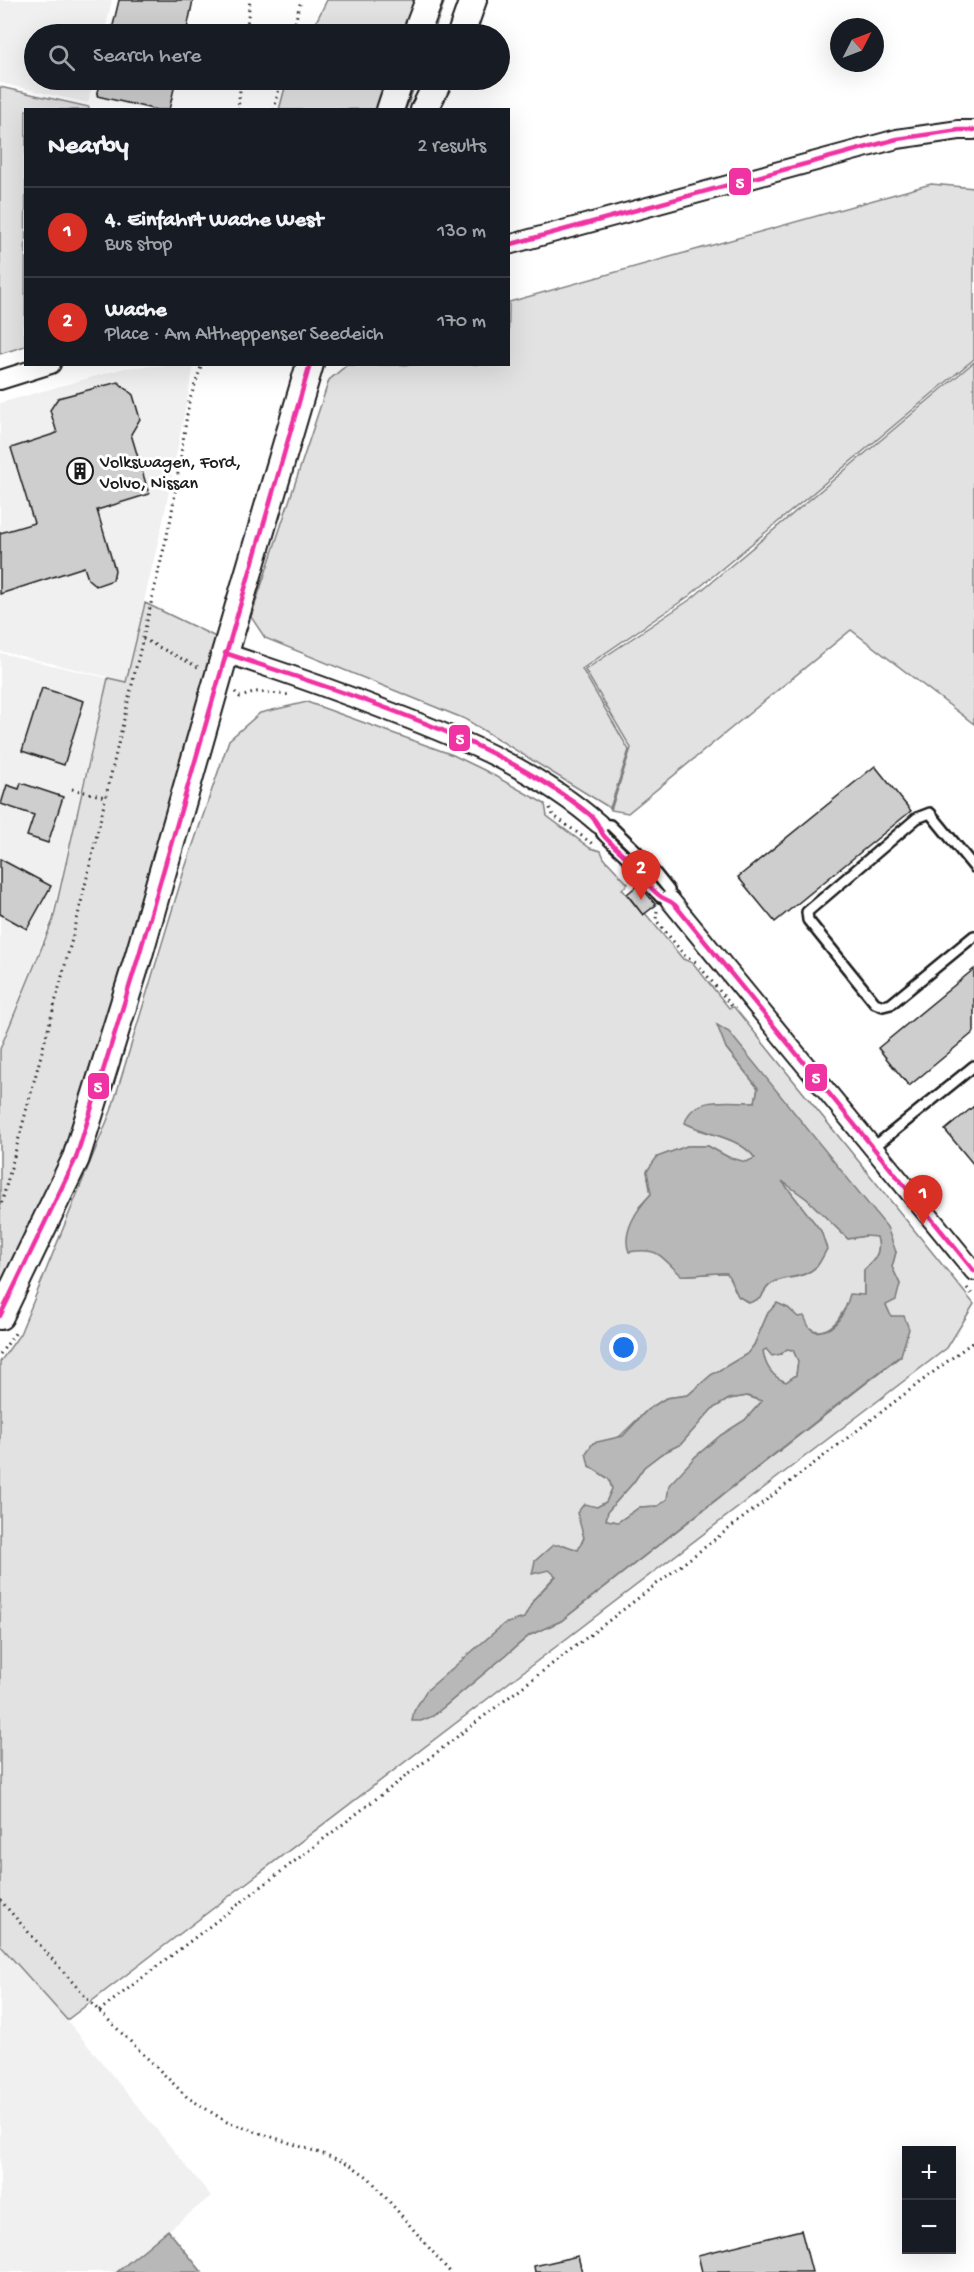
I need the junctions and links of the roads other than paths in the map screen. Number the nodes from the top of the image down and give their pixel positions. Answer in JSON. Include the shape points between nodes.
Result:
{"nodes":[{"id":1,"x":429,"y":0,"type":"edge"},
{"id":2,"x":473,"y":0,"type":"edge"},
{"id":3,"x":420,"y":24,"type":"edge"},
{"id":4,"x":465,"y":24,"type":"edge"},
{"id":5,"x":397,"y":90,"type":"edge"},
{"id":6,"x":434,"y":90,"type":"edge"},
{"id":7,"x":391,"y":108,"type":"edge"},
{"id":8,"x":425,"y":108,"type":"edge"},
{"id":9,"x":974,"y":130,"type":"edge"},
{"id":10,"x":510,"y":244,"type":"edge"},
{"id":11,"x":45,"y":366,"type":"edge"},
{"id":12,"x":309,"y":366,"type":"edge"},
{"id":13,"x":0,"y":380,"type":"edge"},
{"id":14,"x":222,"y":665,"type":"junction"},
{"id":15,"x":600,"y":824,"type":"joint"},
{"id":16,"x":974,"y":867,"type":"edge"},
{"id":17,"x":670,"y":900,"type":"joint"},
{"id":18,"x":974,"y":936,"type":"edge"},
{"id":19,"x":974,"y":1066,"type":"edge"},
{"id":20,"x":874,"y":1147,"type":"junction"},
{"id":21,"x":974,"y":1271,"type":"edge"},
{"id":22,"x":0,"y":1316,"type":"edge"}],
"edges":[{"from":1,"to":3,"type":"main road"},
{"from":2,"to":4,"type":"main road"},
{"from":5,"to":7,"type":"main road"},
{"from":6,"to":8,"type":"main road"},
{"from":9,"to":10,"type":"street","via":[[897,139]]},
{"from":11,"to":13,"type":"street"},
{"from":12,"to":14,"type":"main road"},
{"from":14,"to":15,"type":"street","via":[[320,685],[465,741],[554,790]]},
{"from":14,"to":22,"type":"main road","via":[[76,1158]]},
{"from":15,"to":17,"type":"lane","via":[[602,834],[660,897]]},
{"from":16,"to":18,"type":"lane","via":[[930,813],[917,818],[807,912],[808,920],[875,1003],[883,1006],[891,1004]]},
{"from":17,"to":20,"type":"street"},
{"from":19,"to":20,"type":"lane"},
{"from":20,"to":21,"type":"street"}]}
